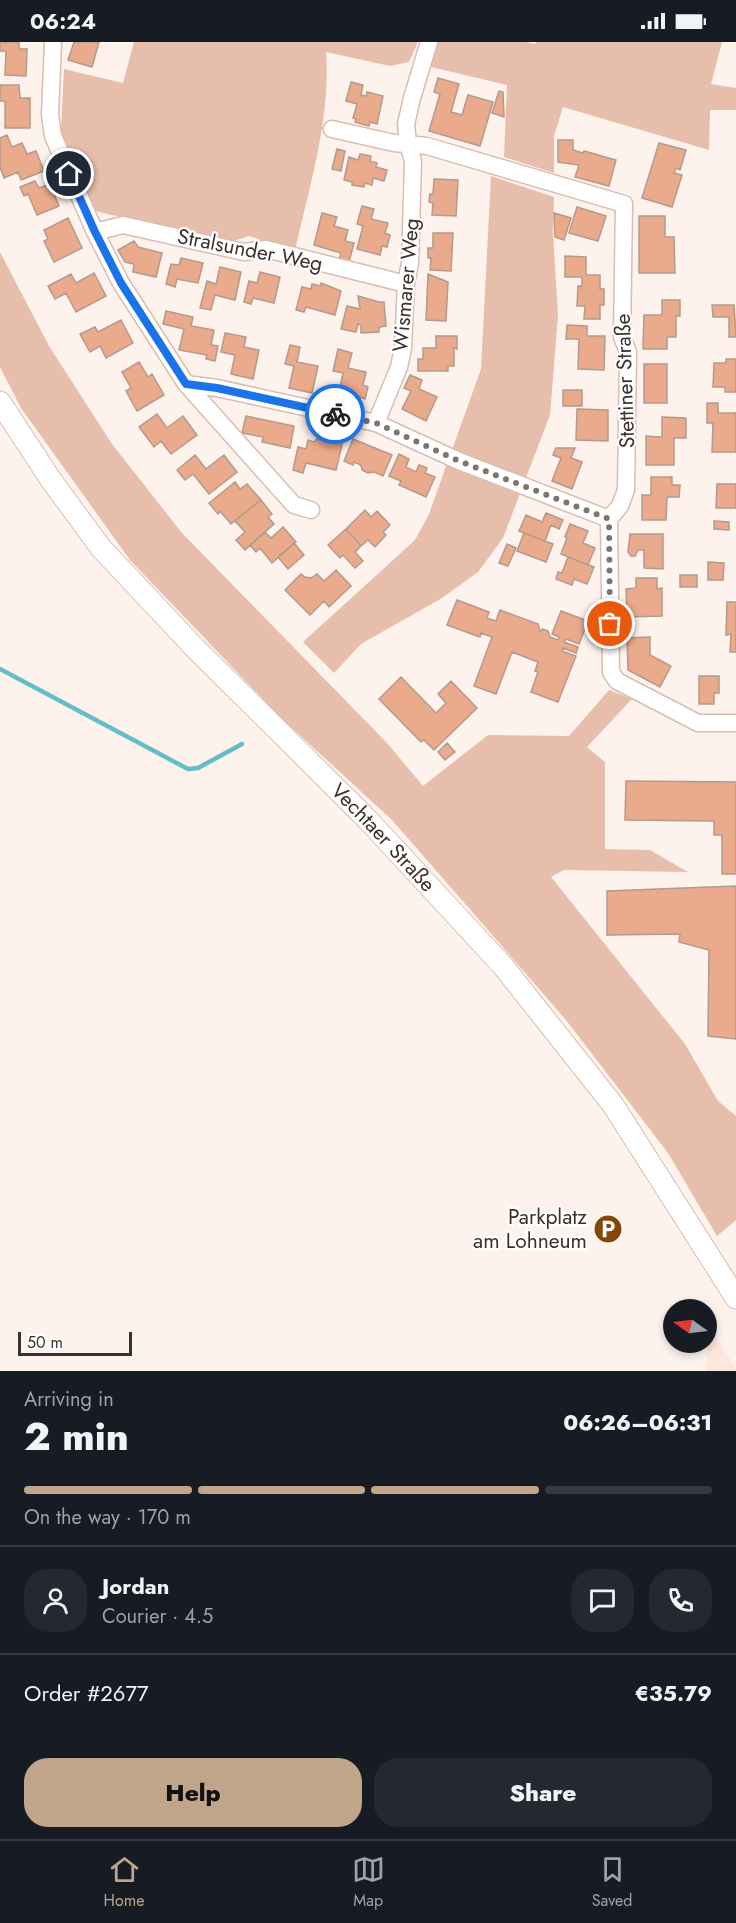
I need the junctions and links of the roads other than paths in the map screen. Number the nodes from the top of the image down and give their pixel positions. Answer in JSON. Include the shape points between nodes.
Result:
{"nodes":[{"id":1,"x":53,"y":42,"type":"edge"},
{"id":2,"x":429,"y":42,"type":"edge"},
{"id":3,"x":332,"y":129,"type":"dead end"},
{"id":4,"x":408,"y":143,"type":"junction"},
{"id":5,"x":95,"y":232,"type":"junction"},
{"id":6,"x":406,"y":284,"type":"junction"},
{"id":7,"x":186,"y":384,"type":"junction"},
{"id":8,"x":0,"y":402,"type":"edge"},
{"id":9,"x":376,"y":423,"type":"junction"},
{"id":10,"x":311,"y":510,"type":"dead end"},
{"id":11,"x":609,"y":519,"type":"junction"},
{"id":12,"x":736,"y":723,"type":"edge"},
{"id":13,"x":733,"y":1286,"type":"edge"}],
"edges":[{"from":1,"to":5,"type":"street","via":[[53,136]]},
{"from":2,"to":4,"type":"street","name":"Wismarer Weg","via":[[406,124]]},
{"from":3,"to":4,"type":"street"},
{"from":4,"to":6,"type":"street","name":"Wismarer Weg","via":[[413,161]]},
{"from":4,"to":11,"type":"street","name":"Stettiner Straße","via":[[624,204],[626,490]]},
{"from":5,"to":6,"type":"street","name":"Stralsunder Weg","via":[[123,225],[244,252],[266,249]]},
{"from":5,"to":7,"type":"street","via":[[121,283]]},
{"from":6,"to":9,"type":"street","name":"Wismarer Weg","via":[[399,367]]},
{"from":7,"to":9,"type":"street"},
{"from":7,"to":10,"type":"street","via":[[294,505]]},
{"from":8,"to":13,"type":"main road","name":"Vechtaer Straße","via":[[101,548],[192,646],[367,819],[503,966],[613,1106]]},
{"from":9,"to":11,"type":"street","via":[[459,461]]},
{"from":11,"to":12,"type":"street","via":[[611,672],[617,681],[698,723]]}]}
